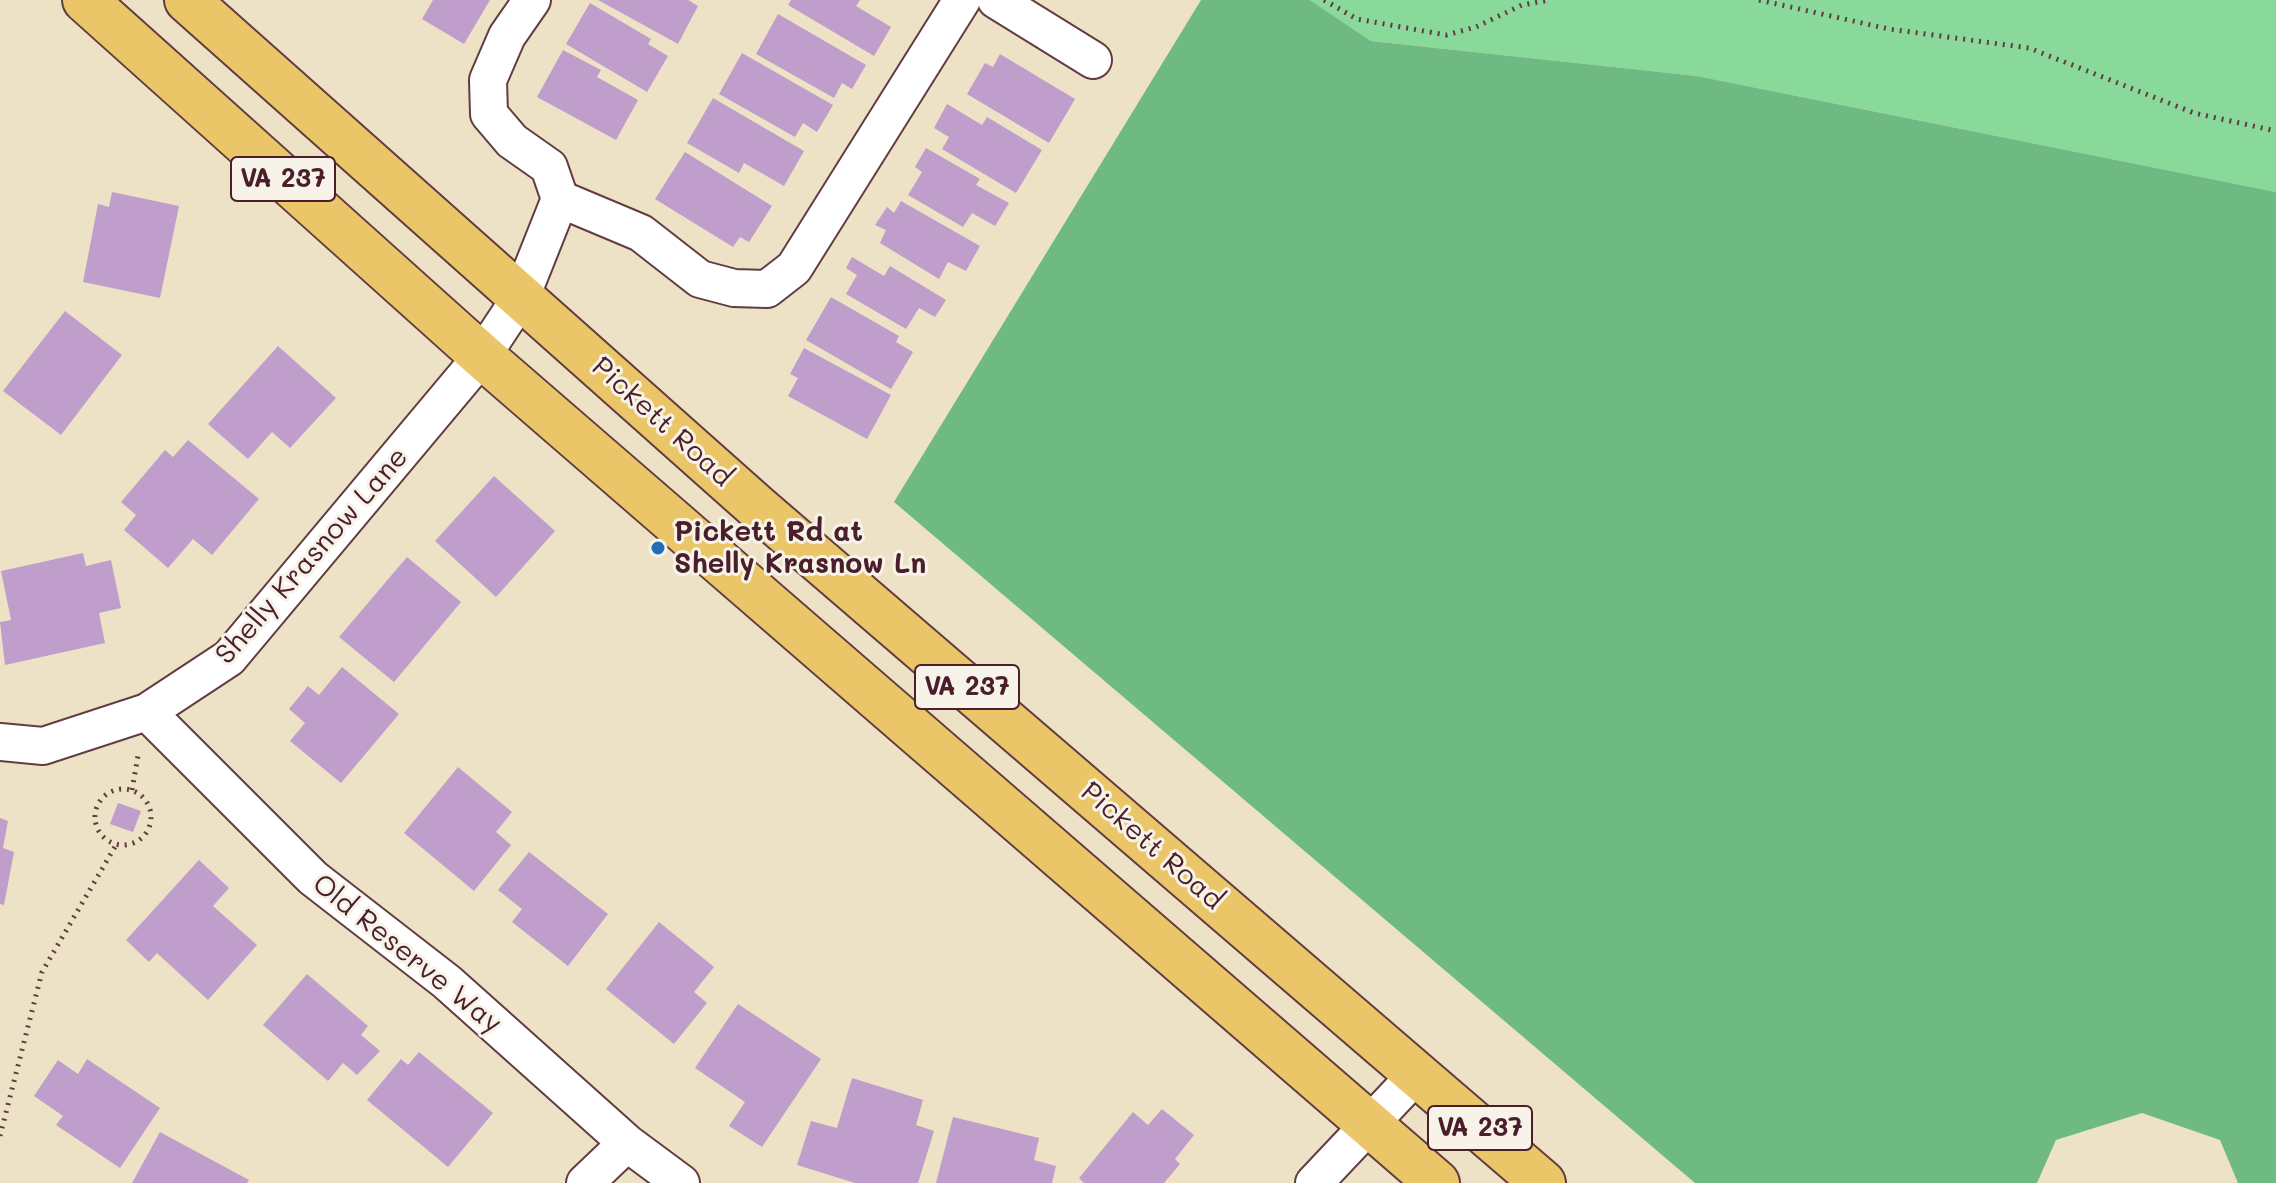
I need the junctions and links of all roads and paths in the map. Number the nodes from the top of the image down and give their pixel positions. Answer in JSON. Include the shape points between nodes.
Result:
{"nodes":[{"id":1,"x":85,"y":0,"type":"edge"},
{"id":2,"x":187,"y":0,"type":"edge"},
{"id":3,"x":532,"y":0,"type":"edge"},
{"id":4,"x":962,"y":0,"type":"edge"},
{"id":5,"x":996,"y":0,"type":"edge"},
{"id":6,"x":1324,"y":0,"type":"edge"},
{"id":7,"x":1550,"y":0,"type":"edge"},
{"id":8,"x":1759,"y":0,"type":"edge"},
{"id":9,"x":1093,"y":60,"type":"dead end"},
{"id":10,"x":2276,"y":131,"type":"edge"},
{"id":11,"x":560,"y":199,"type":"junction"},
{"id":12,"x":521,"y":297,"type":"junction"},
{"id":13,"x":482,"y":356,"type":"junction"},
{"id":14,"x":147,"y":712,"type":"junction"},
{"id":15,"x":0,"y":742,"type":"edge"},
{"id":16,"x":139,"y":752,"type":"dead end"},
{"id":17,"x":132,"y":790,"type":"junction"},
{"id":18,"x":116,"y":845,"type":"junction"},
{"id":19,"x":1417,"y":1074,"type":"junction"},
{"id":20,"x":1371,"y":1126,"type":"junction"},
{"id":21,"x":0,"y":1136,"type":"edge"},
{"id":22,"x":627,"y":1143,"type":"junction"},
{"id":23,"x":585,"y":1183,"type":"edge"},
{"id":24,"x":681,"y":1183,"type":"edge"},
{"id":25,"x":1314,"y":1183,"type":"edge"},
{"id":26,"x":1437,"y":1183,"type":"edge"},
{"id":27,"x":1543,"y":1183,"type":"edge"}],
"edges":[{"from":1,"to":13,"type":"main road","number":"VA 237"},
{"from":2,"to":12,"type":"main road","name":"Pickett Road","number":"VA 237"},
{"from":3,"to":11,"type":"street","via":[[507,36],[488,80],[489,114],[512,141],[549,167]]},
{"from":4,"to":11,"type":"street","via":[[794,268],[767,289],[700,279],[641,233]]},
{"from":5,"to":9,"type":"street"},
{"from":6,"to":7,"type":"path","via":[[1357,19],[1446,35],[1522,5]]},
{"from":8,"to":10,"type":"path","via":[[1889,29],[2029,48],[2194,113]]},
{"from":11,"to":12,"type":"street","name":"Shelly Krasnow Lane"},
{"from":12,"to":13,"type":"street","name":"Shelly Krasnow Lane"},
{"from":12,"to":19,"type":"main road","name":"Pickett Road","number":"VA 237","via":[[758,508]]},
{"from":13,"to":14,"type":"street","name":"Shelly Krasnow Lane","via":[[229,658]]},
{"from":13,"to":20,"type":"main road","number":"VA 237"},
{"from":14,"to":15,"type":"street","name":"Shelly Krasnow Lane","via":[[43,746]]},
{"from":14,"to":22,"type":"street","name":"Old Reserve Way","via":[[313,878],[447,982]]},
{"from":16,"to":17,"type":"path"},
{"from":17,"to":18,"type":"path","via":[[151,810],[149,829],[136,843]]},
{"from":17,"to":18,"type":"path","via":[[114,791],[96,810],[97,828]]},
{"from":18,"to":21,"type":"path","via":[[42,972]]},
{"from":19,"to":20,"type":"street"},
{"from":19,"to":27,"type":"main road","name":"Pickett Road","number":"VA 237"},
{"from":20,"to":25,"type":"street"},
{"from":20,"to":26,"type":"main road","number":"VA 237"},
{"from":22,"to":23,"type":"street"},
{"from":22,"to":24,"type":"street","name":"Old Reserve Way"}]}
